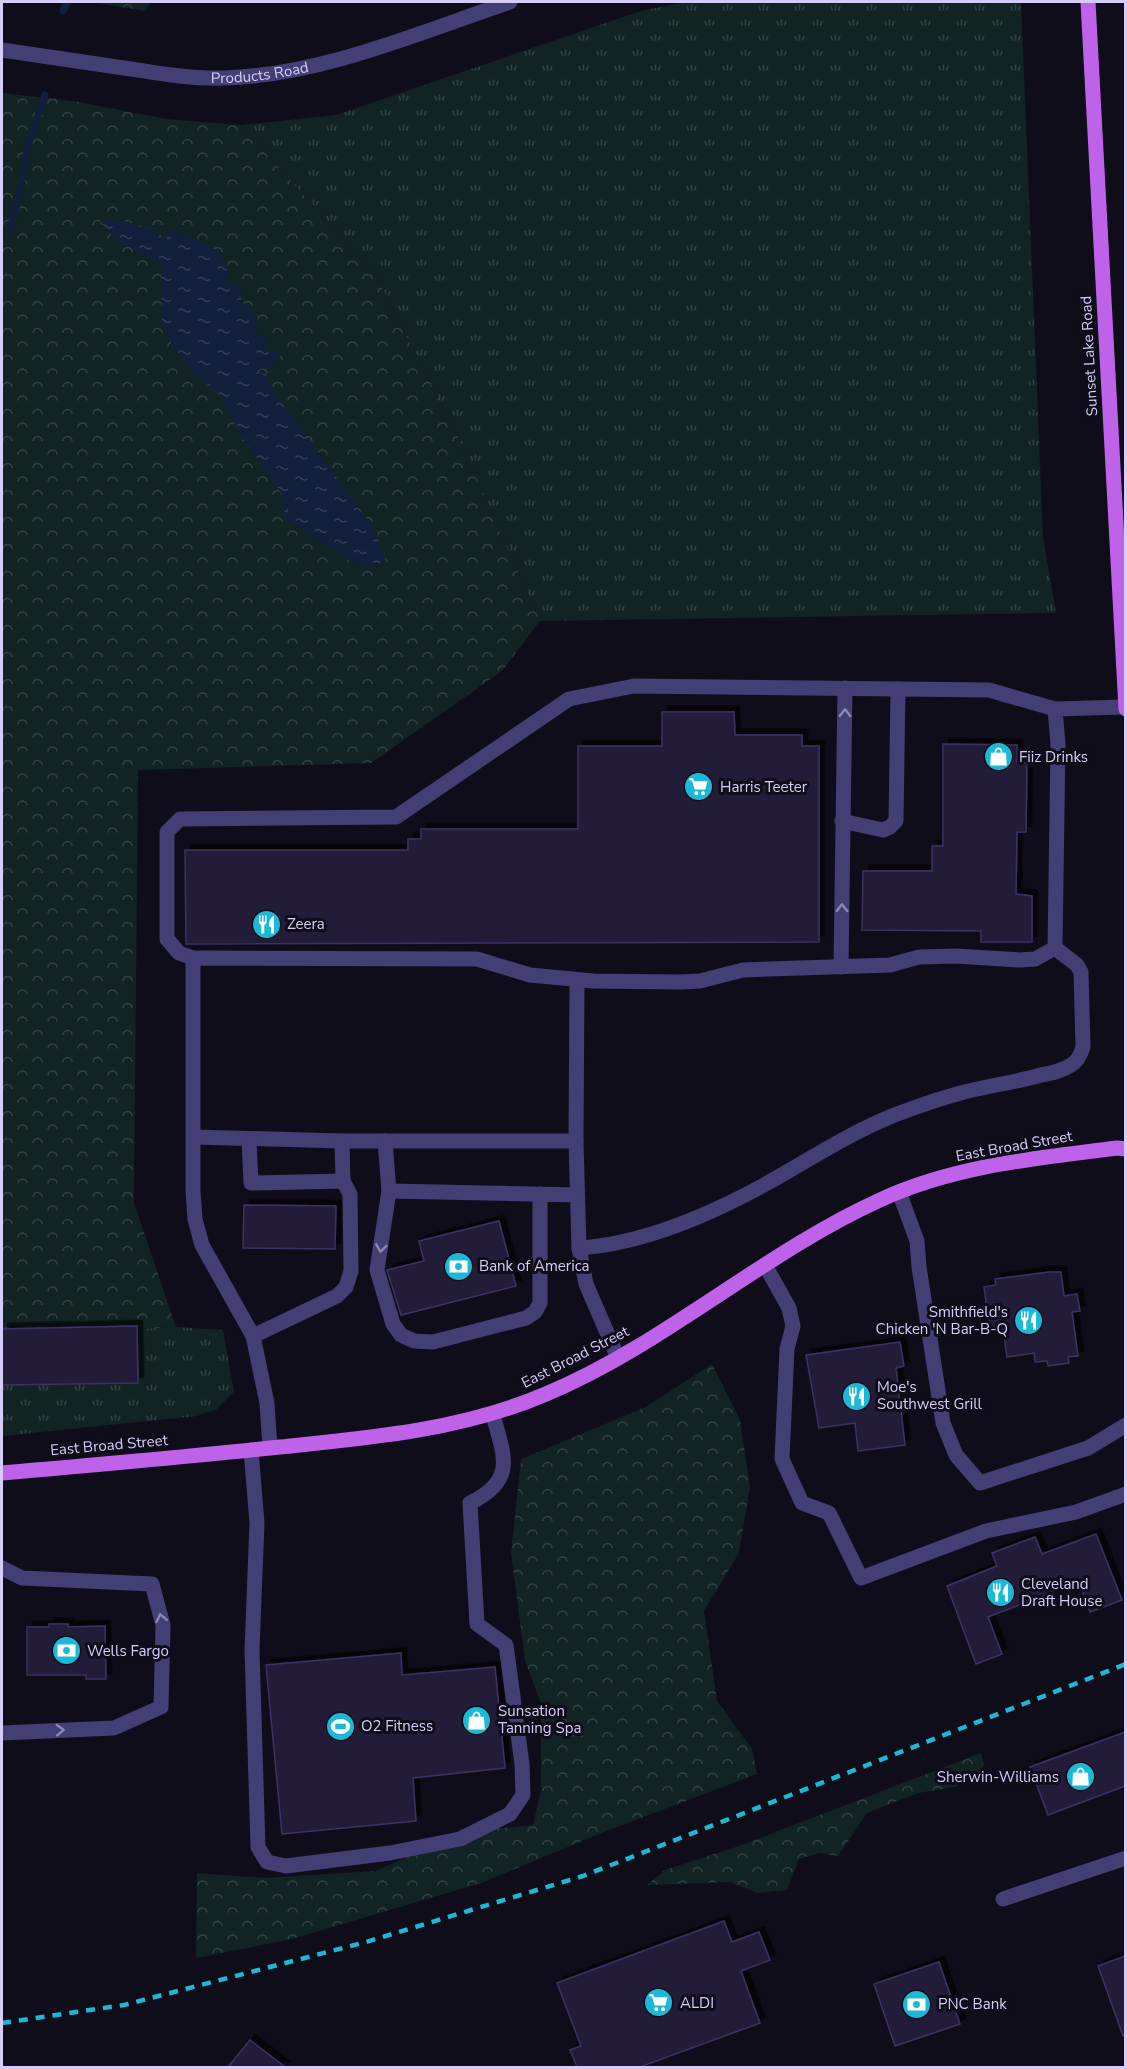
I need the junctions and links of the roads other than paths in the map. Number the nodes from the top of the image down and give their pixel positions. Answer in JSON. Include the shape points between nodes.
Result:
{"nodes":[{"id":1,"x":510,"y":2,"type":"edge"},
{"id":2,"x":1088,"y":2,"type":"edge"},
{"id":3,"x":2,"y":50,"type":"edge"},
{"id":4,"x":845,"y":688,"type":"junction"},
{"id":5,"x":898,"y":689,"type":"junction"},
{"id":6,"x":1125,"y":708,"type":"edge"},
{"id":7,"x":1054,"y":709,"type":"junction"},
{"id":8,"x":842,"y":821,"type":"junction"},
{"id":9,"x":1054,"y":948,"type":"junction"},
{"id":10,"x":193,"y":958,"type":"junction"},
{"id":11,"x":841,"y":967,"type":"junction"},
{"id":12,"x":577,"y":980,"type":"junction"},
{"id":13,"x":194,"y":1137,"type":"junction"},
{"id":14,"x":249,"y":1139,"type":"junction"},
{"id":15,"x":342,"y":1141,"type":"junction"},
{"id":16,"x":385,"y":1141,"type":"junction"},
{"id":17,"x":576,"y":1141,"type":"junction"},
{"id":18,"x":1125,"y":1149,"type":"edge"},
{"id":19,"x":343,"y":1181,"type":"junction"},
{"id":20,"x":389,"y":1191,"type":"junction"},
{"id":21,"x":899,"y":1192,"type":"junction"},
{"id":22,"x":540,"y":1194,"type":"junction"},
{"id":23,"x":577,"y":1195,"type":"junction"},
{"id":24,"x":579,"y":1248,"type":"junction"},
{"id":25,"x":765,"y":1265,"type":"junction"},
{"id":26,"x":253,"y":1336,"type":"junction"},
{"id":27,"x":618,"y":1358,"type":"junction"},
{"id":28,"x":492,"y":1415,"type":"junction"},
{"id":29,"x":1125,"y":1425,"type":"edge"},
{"id":30,"x":270,"y":1448,"type":"junction"},
{"id":31,"x":251,"y":1450,"type":"junction"},
{"id":32,"x":2,"y":1473,"type":"edge"},
{"id":33,"x":1125,"y":1494,"type":"edge"},
{"id":34,"x":2,"y":1568,"type":"edge"},
{"id":35,"x":2,"y":1733,"type":"edge"},
{"id":36,"x":1125,"y":1858,"type":"edge"},
{"id":37,"x":1004,"y":1899,"type":"dead end"}],
"edges":[{"from":1,"to":3,"type":"street","name":"Products Road","via":[[335,59],[253,76],[180,76]]},
{"from":2,"to":6,"type":"main road","name":"Sunset Lake Road"},
{"from":4,"to":5,"type":"street"},
{"from":8,"to":4,"type":"street","one_way":true},
{"from":4,"to":10,"type":"street","via":[[623,688],[569,699],[396,817],[180,819],[167,832],[167,939],[178,953]]},
{"from":5,"to":7,"type":"street","via":[[989,690]]},
{"from":5,"to":8,"type":"street","via":[[896,820],[883,830]]},
{"from":6,"to":7,"type":"street"},
{"from":7,"to":9,"type":"street","via":[[1058,744]]},
{"from":11,"to":8,"type":"street","one_way":true},
{"from":9,"to":11,"type":"street","via":[[1035,959],[919,957],[890,965]]},
{"from":9,"to":24,"type":"street","via":[[1077,965],[1082,981],[1083,1047],[1074,1064],[1063,1070],[956,1094],[892,1116],[697,1217],[635,1239]]},
{"from":10,"to":12,"type":"street","via":[[477,959],[530,975]]},
{"from":10,"to":13,"type":"street"},
{"from":11,"to":12,"type":"street","via":[[743,970],[700,981]]},
{"from":12,"to":17,"type":"street"},
{"from":13,"to":14,"type":"street"},
{"from":13,"to":26,"type":"street","via":[[194,1209],[202,1245]]},
{"from":14,"to":15,"type":"street"},
{"from":14,"to":19,"type":"street","via":[[251,1183]]},
{"from":15,"to":16,"type":"street"},
{"from":15,"to":19,"type":"street"},
{"from":16,"to":17,"type":"street"},
{"from":16,"to":20,"type":"street"},
{"from":17,"to":23,"type":"street"},
{"from":18,"to":21,"type":"main road","name":"East Broad Street","via":[[1031,1158]]},
{"from":19,"to":26,"type":"street","via":[[350,1194],[351,1271],[346,1287],[337,1296]]},
{"from":20,"to":22,"type":"street"},
{"from":20,"to":22,"type":"street","one_way":true,"via":[[377,1270],[393,1324],[401,1335],[414,1341],[434,1342],[526,1318],[535,1312],[540,1303]]},
{"from":21,"to":25,"type":"main road","name":"East Broad Street","via":[[839,1220]]},
{"from":21,"to":29,"type":"street","via":[[917,1240],[944,1423],[956,1455],[980,1482],[1088,1448]]},
{"from":22,"to":23,"type":"street"},
{"from":23,"to":24,"type":"street"},
{"from":24,"to":27,"type":"street","via":[[586,1284]]},
{"from":25,"to":27,"type":"main road","name":"East Broad Street"},
{"from":25,"to":33,"type":"street","via":[[789,1308],[793,1326],[787,1349],[782,1459],[802,1503],[829,1513],[861,1578],[986,1531],[1076,1512]]},
{"from":26,"to":30,"type":"street","via":[[267,1403]]},
{"from":27,"to":28,"type":"main road","name":"East Broad Street","via":[[548,1394]]},
{"from":28,"to":30,"type":"main road","name":"East Broad Street","via":[[379,1437]]},
{"from":28,"to":31,"type":"street","via":[[505,1458],[500,1481],[485,1496],[470,1503],[477,1624],[506,1645],[523,1795],[510,1814],[460,1839],[390,1852],[286,1866],[267,1862],[258,1847],[252,1650],[256,1523]]},
{"from":30,"to":31,"type":"main road","name":"East Broad Street"},
{"from":31,"to":32,"type":"main road","name":"East Broad Street"},
{"from":35,"to":34,"type":"street","one_way":true,"via":[[114,1728],[161,1707],[163,1625],[152,1584],[22,1578]]},
{"from":36,"to":37,"type":"street"}]}
